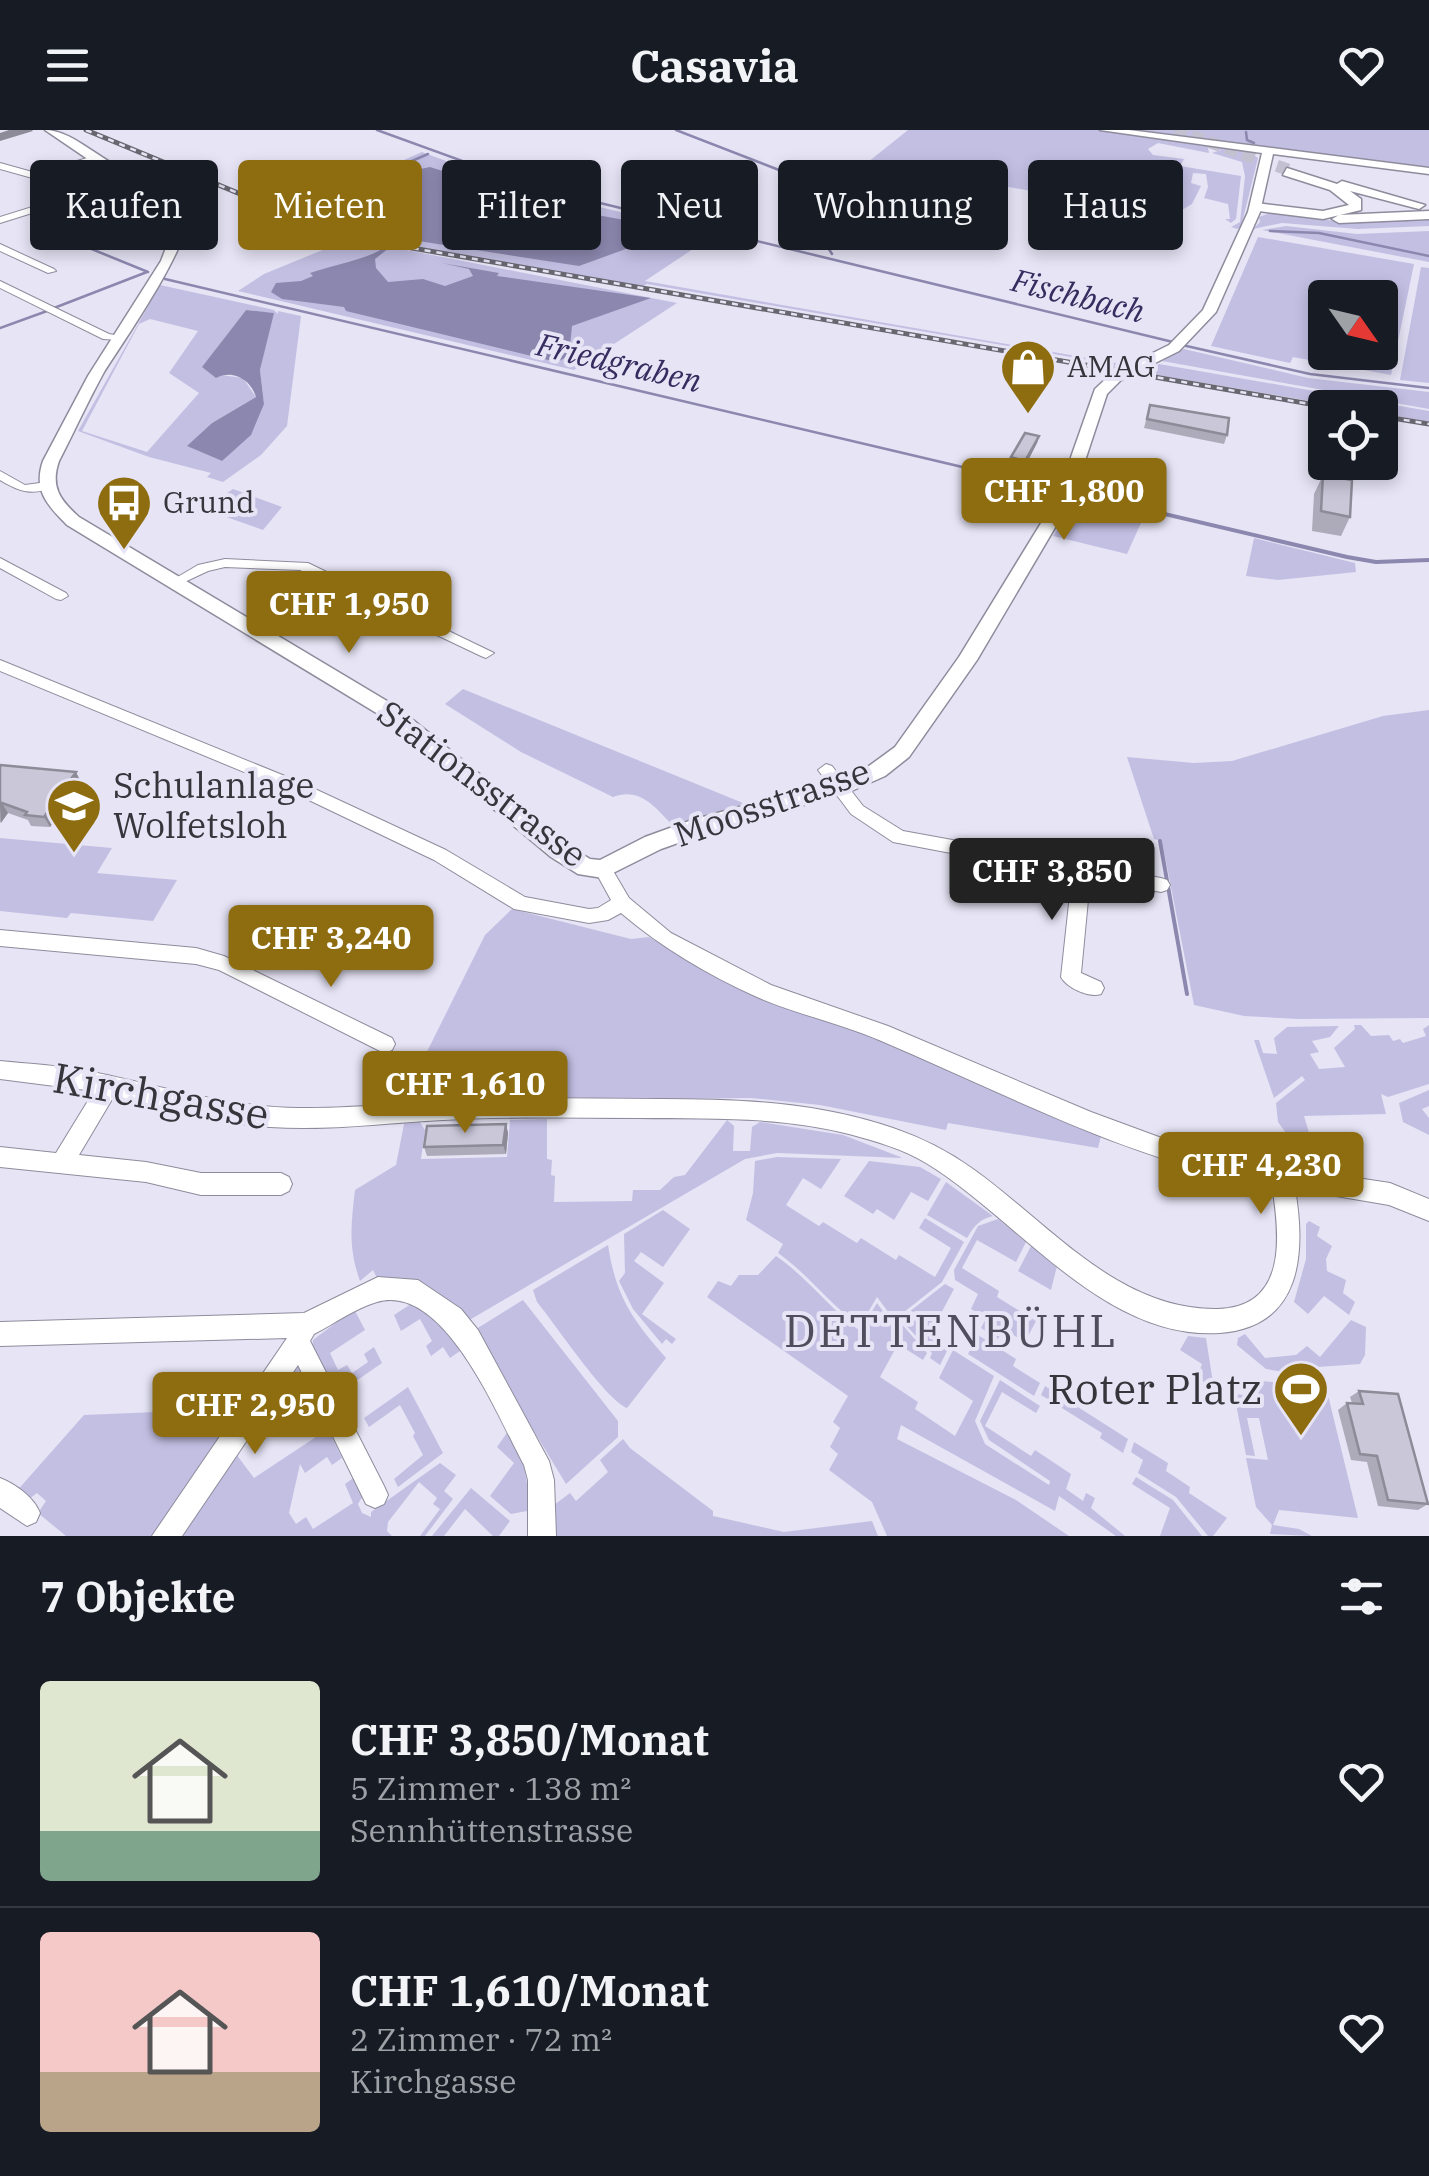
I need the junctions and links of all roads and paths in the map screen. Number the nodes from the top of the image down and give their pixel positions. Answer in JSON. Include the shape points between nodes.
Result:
{"nodes":[{"id":1,"x":50,"y":130,"type":"edge"},
{"id":2,"x":1104,"y":130,"type":"edge"},
{"id":3,"x":1268,"y":154,"type":"junction"},
{"id":4,"x":94,"y":159,"type":"joint"},
{"id":5,"x":0,"y":166,"type":"edge"},
{"id":6,"x":1305,"y":166,"type":"tunnel mouth"},
{"id":7,"x":1429,"y":171,"type":"edge"},
{"id":8,"x":1429,"y":200,"type":"edge"},
{"id":9,"x":1429,"y":208,"type":"edge"},
{"id":10,"x":30,"y":211,"type":"edge"},
{"id":11,"x":1257,"y":211,"type":"junction"},
{"id":12,"x":1429,"y":216,"type":"edge"},
{"id":13,"x":0,"y":220,"type":"edge"},
{"id":14,"x":0,"y":247,"type":"edge"},
{"id":15,"x":172,"y":250,"type":"edge"},
{"id":16,"x":51,"y":272,"type":"dead end"},
{"id":17,"x":0,"y":284,"type":"edge"},
{"id":18,"x":120,"y":337,"type":"junction"},
{"id":19,"x":0,"y":476,"type":"edge"},
{"id":20,"x":47,"y":486,"type":"junction"},
{"id":21,"x":0,"y":562,"type":"edge"},
{"id":22,"x":176,"y":582,"type":"junction"},
{"id":23,"x":61,"y":596,"type":"dead end"},
{"id":24,"x":486,"y":653,"type":"dead end"},
{"id":25,"x":0,"y":665,"type":"edge"},
{"id":26,"x":833,"y":778,"type":"junction"},
{"id":27,"x":604,"y":870,"type":"junction"},
{"id":28,"x":1082,"y":873,"type":"junction"},
{"id":29,"x":1161,"y":885,"type":"dead end"},
{"id":30,"x":622,"y":903,"type":"junction"},
{"id":31,"x":0,"y":938,"type":"edge"},
{"id":32,"x":1094,"y":988,"type":"dead end"},
{"id":33,"x":385,"y":1044,"type":"dead end"},
{"id":34,"x":0,"y":1070,"type":"edge"},
{"id":35,"x":109,"y":1086,"type":"junction"},
{"id":36,"x":0,"y":1157,"type":"edge"},
{"id":37,"x":62,"y":1164,"type":"junction"},
{"id":38,"x":1282,"y":1178,"type":"junction"},
{"id":39,"x":281,"y":1184,"type":"dead end"},
{"id":40,"x":1429,"y":1210,"type":"edge"},
{"id":41,"x":0,"y":1334,"type":"edge"},
{"id":42,"x":300,"y":1335,"type":"junction"},
{"id":43,"x":0,"y":1491,"type":"edge"},
{"id":44,"x":375,"y":1495,"type":"dead end"},
{"id":45,"x":27,"y":1514,"type":"dead end"},
{"id":46,"x":166,"y":1536,"type":"edge"},
{"id":47,"x":542,"y":1536,"type":"edge"}],
"edges":[{"from":1,"to":4,"type":"main road"},
{"from":2,"to":3,"type":"main road"},
{"from":3,"to":7,"type":"main road"},
{"from":3,"to":11,"type":"main road","name":"Moosstrasse"},
{"from":4,"to":5,"type":"street","via":[[36,176]]},
{"from":6,"to":8,"type":"highway"},
{"from":9,"to":11,"type":"highway","via":[[1288,171],[1343,191],[1357,205],[1329,215]]},
{"from":10,"to":13,"type":"street"},
{"from":11,"to":12,"type":"highway","via":[[1346,220]]},
{"from":11,"to":26,"type":"main road","name":"Moosstrasse","via":[[1198,327],[1105,385],[1097,397],[1065,498],[902,752],[876,771]]},
{"from":14,"to":16,"type":"street"},
{"from":15,"to":18,"type":"main road"},
{"from":17,"to":18,"type":"street"},
{"from":18,"to":20,"type":"main road","via":[[57,448]]},
{"from":19,"to":20,"type":"street","via":[[23,489]]},
{"from":20,"to":22,"type":"main road","name":"Stationsstrasse","via":[[73,521]]},
{"from":21,"to":23,"type":"street"},
{"from":22,"to":24,"type":"street","via":[[213,565],[303,566]]},
{"from":22,"to":27,"type":"main road","name":"Stationsstrasse","via":[[390,712],[559,852]]},
{"from":25,"to":30,"type":"street","via":[[296,787],[440,855],[521,904],[589,916]]},
{"from":26,"to":27,"type":"main road","name":"Moosstrasse","via":[[678,834]]},
{"from":26,"to":28,"type":"street","via":[[857,810],[899,837]]},
{"from":27,"to":30,"type":"street","name":"Stationsstrasse"},
{"from":28,"to":29,"type":"street"},
{"from":28,"to":32,"type":"street","via":[[1071,977]]},
{"from":30,"to":38,"type":"street","name":"Stationsstrasse","via":[[664,938],[764,991],[881,1032],[1125,1136]]},
{"from":31,"to":33,"type":"street","via":[[196,956]]},
{"from":34,"to":35,"type":"street","name":"Kirchgasse"},
{"from":35,"to":37,"type":"street"},
{"from":35,"to":38,"type":"street","name":"Kirchgasse","via":[[193,1108],[270,1118],[465,1108],[802,1113],[931,1154],[1107,1286],[1148,1308],[1201,1322],[1258,1310],[1278,1288],[1291,1246]]},
{"from":36,"to":37,"type":"street"},
{"from":37,"to":39,"type":"street","via":[[200,1184]]},
{"from":38,"to":40,"type":"street","name":"Stationsstrasse","via":[[1390,1194]]},
{"from":41,"to":42,"type":"street"},
{"from":42,"to":44,"type":"street"},
{"from":42,"to":46,"type":"street"},
{"from":42,"to":47,"type":"street","via":[[378,1289],[418,1292],[440,1306],[468,1339],[536,1461]]},
{"from":43,"to":45,"type":"street"}]}
